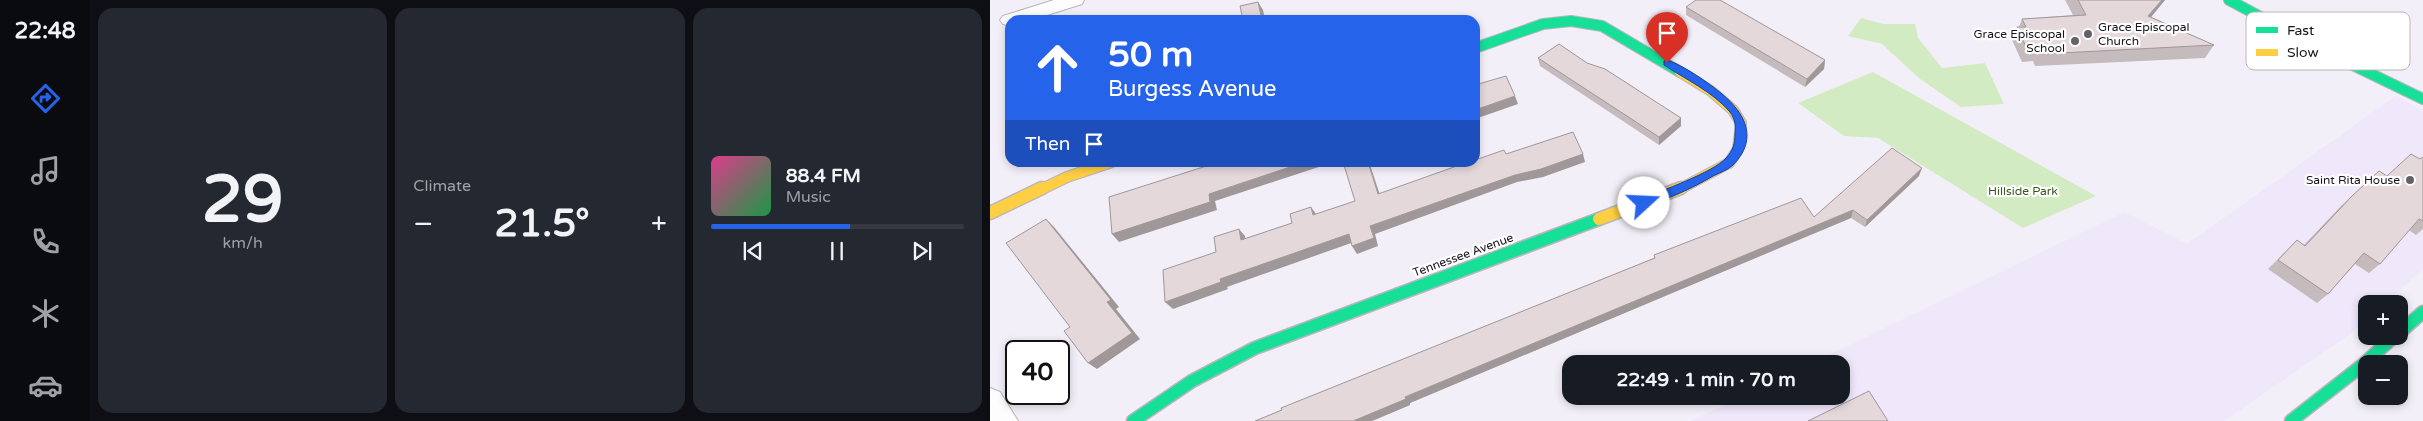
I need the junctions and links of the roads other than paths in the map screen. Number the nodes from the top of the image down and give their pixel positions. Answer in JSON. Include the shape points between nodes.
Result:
{"nodes":[{"id":1,"x":1075,"y":0,"type":"edge"},
{"id":2,"x":2229,"y":0,"type":"edge"},
{"id":3,"x":2251,"y":12,"type":"edge"},
{"id":4,"x":1026,"y":15,"type":"edge"},
{"id":5,"x":1005,"y":22,"type":"edge"},
{"id":6,"x":990,"y":27,"type":"edge"},
{"id":7,"x":1480,"y":46,"type":"edge"},
{"id":8,"x":2363,"y":70,"type":"edge"},
{"id":9,"x":2423,"y":99,"type":"edge"},
{"id":10,"x":1097,"y":167,"type":"edge"},
{"id":11,"x":990,"y":213,"type":"edge"},
{"id":12,"x":2423,"y":312,"type":"edge"},
{"id":13,"x":2408,"y":325,"type":"edge"},
{"id":14,"x":2385,"y":345,"type":"edge"},
{"id":15,"x":990,"y":401,"type":"edge"},
{"id":16,"x":1004,"y":421,"type":"edge"},
{"id":17,"x":1133,"y":421,"type":"edge"},
{"id":18,"x":2291,"y":421,"type":"edge"}],
"edges":[{"from":1,"to":4,"type":"street"},
{"from":2,"to":3,"type":"street"},
{"from":5,"to":6,"type":"street"},
{"from":7,"to":17,"type":"street","name":"Tennessee Avenue","via":[[1543,24],[1571,21],[1602,26],[1711,90],[1734,110],[1741,124],[1738,150],[1729,163],[1680,189],[1255,348],[1201,374]]},
{"from":8,"to":9,"type":"street"},
{"from":10,"to":11,"type":"street","via":[[1067,177]]},
{"from":12,"to":13,"type":"street"},
{"from":14,"to":18,"type":"street"},
{"from":15,"to":16,"type":"street"}]}
